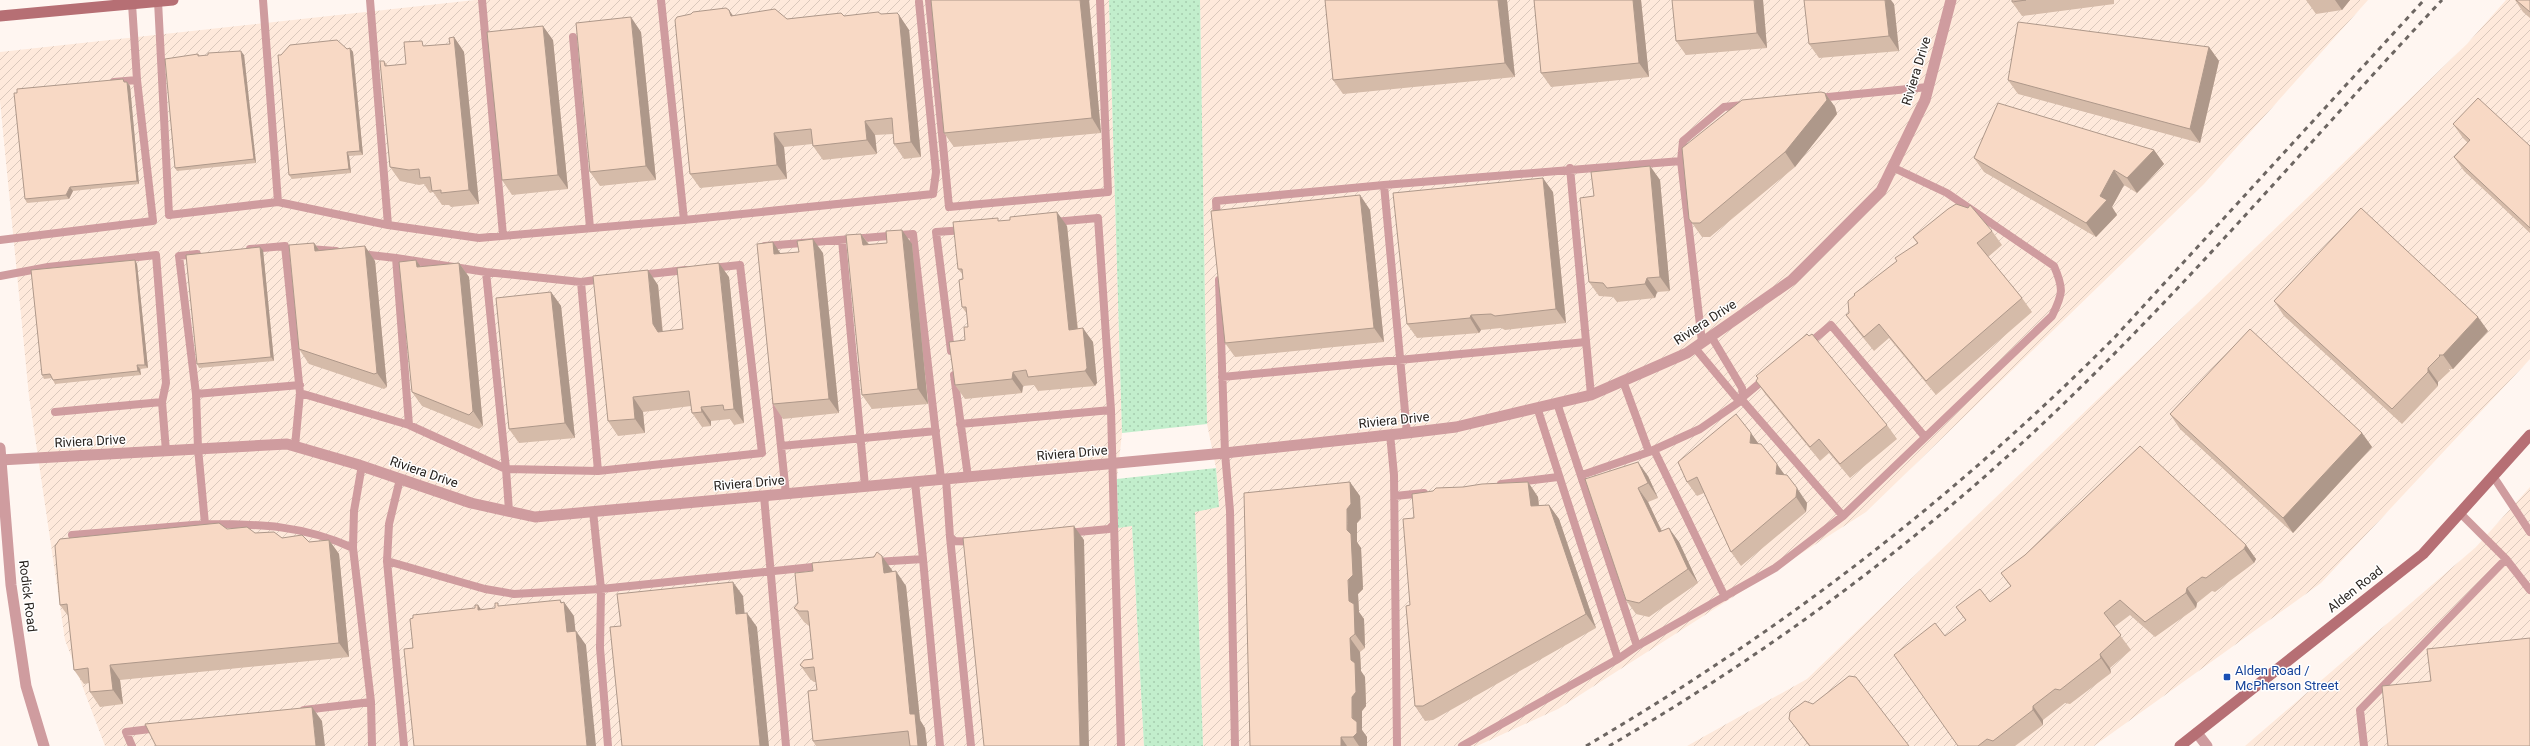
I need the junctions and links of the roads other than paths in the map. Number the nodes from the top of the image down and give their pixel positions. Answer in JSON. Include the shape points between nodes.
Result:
{"nodes":[{"id":1,"x":173,"y":0,"type":"edge"},
{"id":2,"x":264,"y":0,"type":"edge"},
{"id":3,"x":370,"y":0,"type":"edge"},
{"id":4,"x":482,"y":0,"type":"edge"},
{"id":5,"x":661,"y":0,"type":"edge"},
{"id":6,"x":929,"y":0,"type":"edge"},
{"id":7,"x":1100,"y":0,"type":"edge"},
{"id":8,"x":1951,"y":0,"type":"edge"},
{"id":9,"x":158,"y":1,"type":"junction"},
{"id":10,"x":919,"y":2,"type":"dead end"},
{"id":11,"x":132,"y":4,"type":"junction"},
{"id":12,"x":0,"y":16,"type":"edge"},
{"id":13,"x":573,"y":37,"type":"dead end"},
{"id":14,"x":137,"y":80,"type":"junction"},
{"id":15,"x":106,"y":83,"type":"edge"},
{"id":16,"x":1928,"y":86,"type":"junction"},
{"id":17,"x":1810,"y":99,"type":"edge"},
{"id":18,"x":1755,"y":104,"type":"edge"},
{"id":19,"x":1681,"y":160,"type":"junction"},
{"id":20,"x":1892,"y":167,"type":"junction"},
{"id":21,"x":1570,"y":168,"type":"junction"},
{"id":22,"x":1384,"y":185,"type":"junction"},
{"id":23,"x":278,"y":202,"type":"junction"},
{"id":24,"x":684,"y":220,"type":"junction"},
{"id":25,"x":1044,"y":223,"type":"edge"},
{"id":26,"x":388,"y":225,"type":"junction"},
{"id":27,"x":590,"y":228,"type":"junction"},
{"id":28,"x":975,"y":229,"type":"edge"},
{"id":29,"x":1217,"y":232,"type":"edge"},
{"id":30,"x":503,"y":235,"type":"junction"},
{"id":31,"x":0,"y":240,"type":"edge"},
{"id":32,"x":842,"y":240,"type":"junction"},
{"id":33,"x":293,"y":247,"type":"junction"},
{"id":34,"x":239,"y":250,"type":"edge"},
{"id":35,"x":209,"y":253,"type":"edge"},
{"id":36,"x":760,"y":254,"type":"edge"},
{"id":37,"x":396,"y":258,"type":"junction"},
{"id":38,"x":1219,"y":270,"type":"edge"},
{"id":39,"x":486,"y":272,"type":"junction"},
{"id":40,"x":0,"y":276,"type":"edge"},
{"id":41,"x":628,"y":276,"type":"edge"},
{"id":42,"x":612,"y":278,"type":"edge"},
{"id":43,"x":581,"y":282,"type":"junction"},
{"id":44,"x":1586,"y":342,"type":"junction"},
{"id":45,"x":1703,"y":342,"type":"junction"},
{"id":46,"x":1802,"y":349,"type":"edge"},
{"id":47,"x":1401,"y":360,"type":"junction"},
{"id":48,"x":1772,"y":373,"type":"edge"},
{"id":49,"x":1222,"y":377,"type":"junction"},
{"id":50,"x":1623,"y":381,"type":"junction"},
{"id":51,"x":300,"y":389,"type":"junction"},
{"id":52,"x":775,"y":392,"type":"edge"},
{"id":53,"x":196,"y":394,"type":"junction"},
{"id":54,"x":1591,"y":395,"type":"junction"},
{"id":55,"x":1741,"y":399,"type":"junction"},
{"id":56,"x":162,"y":402,"type":"junction"},
{"id":57,"x":1557,"y":403,"type":"junction"},
{"id":58,"x":1537,"y":407,"type":"junction"},
{"id":59,"x":1111,"y":410,"type":"junction"},
{"id":60,"x":55,"y":412,"type":"dead end"},
{"id":61,"x":960,"y":424,"type":"junction"},
{"id":62,"x":409,"y":425,"type":"junction"},
{"id":63,"x":936,"y":430,"type":"junction"},
{"id":64,"x":1407,"y":432,"type":"junction"},
{"id":65,"x":1390,"y":434,"type":"junction"},
{"id":66,"x":2530,"y":435,"type":"edge"},
{"id":67,"x":1925,"y":437,"type":"junction"},
{"id":68,"x":862,"y":439,"type":"junction"},
{"id":69,"x":295,"y":446,"type":"junction"},
{"id":70,"x":781,"y":446,"type":"junction"},
{"id":71,"x":0,"y":448,"type":"edge"},
{"id":72,"x":198,"y":448,"type":"junction"},
{"id":73,"x":166,"y":450,"type":"junction"},
{"id":74,"x":1652,"y":451,"type":"junction"},
{"id":75,"x":1225,"y":453,"type":"junction"},
{"id":76,"x":1,"y":460,"type":"edge"},
{"id":77,"x":1112,"y":464,"type":"junction"},
{"id":78,"x":362,"y":465,"type":"junction"},
{"id":79,"x":506,"y":469,"type":"junction"},
{"id":80,"x":598,"y":471,"type":"junction"},
{"id":81,"x":1582,"y":475,"type":"junction"},
{"id":82,"x":2493,"y":476,"type":"junction"},
{"id":83,"x":968,"y":477,"type":"junction"},
{"id":84,"x":1558,"y":477,"type":"junction"},
{"id":85,"x":400,"y":478,"type":"junction"},
{"id":86,"x":944,"y":479,"type":"junction"},
{"id":87,"x":915,"y":482,"type":"junction"},
{"id":88,"x":1496,"y":485,"type":"edge"},
{"id":89,"x":866,"y":486,"type":"junction"},
{"id":90,"x":1433,"y":492,"type":"edge"},
{"id":91,"x":786,"y":494,"type":"junction"},
{"id":92,"x":764,"y":496,"type":"junction"},
{"id":93,"x":1395,"y":496,"type":"junction"},
{"id":94,"x":509,"y":511,"type":"junction"},
{"id":95,"x":592,"y":511,"type":"junction"},
{"id":96,"x":2460,"y":513,"type":"junction"},
{"id":97,"x":1843,"y":516,"type":"junction"},
{"id":98,"x":205,"y":524,"type":"junction"},
{"id":99,"x":1114,"y":524,"type":"junction"},
{"id":100,"x":2530,"y":532,"type":"edge"},
{"id":101,"x":1055,"y":534,"type":"edge"},
{"id":102,"x":72,"y":535,"type":"dead end"},
{"id":103,"x":950,"y":536,"type":"junction"},
{"id":104,"x":987,"y":541,"type":"edge"},
{"id":105,"x":353,"y":548,"type":"junction"},
{"id":106,"x":923,"y":558,"type":"junction"},
{"id":107,"x":2506,"y":560,"type":"junction"},
{"id":108,"x":387,"y":561,"type":"junction"},
{"id":109,"x":870,"y":562,"type":"edge"},
{"id":110,"x":832,"y":565,"type":"edge"},
{"id":111,"x":771,"y":570,"type":"junction"},
{"id":112,"x":601,"y":589,"type":"junction"},
{"id":113,"x":2530,"y":590,"type":"edge"},
{"id":114,"x":1725,"y":597,"type":"junction"},
{"id":115,"x":1638,"y":646,"type":"junction"},
{"id":116,"x":1618,"y":660,"type":"junction"},
{"id":117,"x":371,"y":702,"type":"junction"},
{"id":118,"x":292,"y":712,"type":"edge"},
{"id":119,"x":166,"y":727,"type":"edge"},
{"id":120,"x":2197,"y":733,"type":"junction"},
{"id":121,"x":44,"y":746,"type":"edge"},
{"id":122,"x":132,"y":746,"type":"edge"},
{"id":123,"x":372,"y":746,"type":"edge"},
{"id":124,"x":404,"y":746,"type":"edge"},
{"id":125,"x":608,"y":746,"type":"edge"},
{"id":126,"x":786,"y":746,"type":"edge"},
{"id":127,"x":940,"y":746,"type":"edge"},
{"id":128,"x":971,"y":746,"type":"edge"},
{"id":129,"x":1121,"y":746,"type":"edge"},
{"id":130,"x":1235,"y":746,"type":"edge"},
{"id":131,"x":1397,"y":746,"type":"edge"},
{"id":132,"x":1462,"y":746,"type":"edge"},
{"id":133,"x":2180,"y":746,"type":"edge"},
{"id":134,"x":2207,"y":746,"type":"edge"},
{"id":135,"x":2364,"y":746,"type":"edge"}],
"edges":[{"from":1,"to":9,"type":"main road"},
{"from":2,"to":23,"type":"lane"},
{"from":3,"to":26,"type":"lane"},
{"from":4,"to":30,"type":"lane"},
{"from":5,"to":24,"type":"lane"},
{"from":6,"to":7,"type":"lane","via":[[949,207],[1108,192]]},
{"from":8,"to":16,"type":"street","name":"Riviera Drive"},
{"from":9,"to":11,"type":"main road"},
{"from":9,"to":23,"type":"lane","via":[[169,215]]},
{"from":10,"to":24,"type":"lane","via":[[936,172],[933,194]]},
{"from":11,"to":12,"type":"main road"},
{"from":11,"to":14,"type":"lane"},
{"from":13,"to":27,"type":"lane"},
{"from":14,"to":15,"type":"lane"},
{"from":14,"to":31,"type":"lane","via":[[153,221]]},
{"from":16,"to":17,"type":"lane"},
{"from":16,"to":20,"type":"street","name":"Riviera Drive","via":[[1925,100]]},
{"from":18,"to":19,"type":"lane","via":[[1724,107],[1683,141]]},
{"from":19,"to":21,"type":"lane"},
{"from":19,"to":45,"type":"lane"},
{"from":20,"to":45,"type":"street","name":"Riviera Drive","via":[[1881,191],[1792,280]]},
{"from":20,"to":67,"type":"lane","via":[[1947,193],[2020,242],[2054,266],[2061,282],[2062,295],[2052,316]]},
{"from":21,"to":22,"type":"lane"},
{"from":21,"to":44,"type":"lane"},
{"from":22,"to":29,"type":"lane","via":[[1216,201]]},
{"from":22,"to":47,"type":"lane"},
{"from":23,"to":26,"type":"lane"},
{"from":24,"to":27,"type":"lane"},
{"from":25,"to":59,"type":"lane","via":[[1098,218]]},
{"from":26,"to":30,"type":"lane","via":[[479,238]]},
{"from":27,"to":30,"type":"lane"},
{"from":28,"to":61,"type":"lane","via":[[936,232]]},
{"from":32,"to":36,"type":"lane","via":[[759,246]]},
{"from":32,"to":63,"type":"lane","via":[[913,234]]},
{"from":32,"to":68,"type":"lane"},
{"from":33,"to":34,"type":"lane"},
{"from":33,"to":37,"type":"lane"},
{"from":33,"to":51,"type":"lane"},
{"from":35,"to":53,"type":"lane","via":[[179,256]]},
{"from":37,"to":39,"type":"lane"},
{"from":37,"to":62,"type":"lane"},
{"from":38,"to":49,"type":"lane"},
{"from":39,"to":43,"type":"lane"},
{"from":39,"to":79,"type":"lane"},
{"from":40,"to":56,"type":"lane","via":[[156,256],[166,383]]},
{"from":41,"to":80,"type":"lane","via":[[740,265],[762,454]]},
{"from":42,"to":43,"type":"lane"},
{"from":43,"to":80,"type":"lane"},
{"from":44,"to":47,"type":"lane"},
{"from":44,"to":54,"type":"lane"},
{"from":45,"to":50,"type":"street","name":"Riviera Drive"},
{"from":45,"to":55,"type":"lane"},
{"from":45,"to":55,"type":"lane","via":[[1742,388]]},
{"from":46,"to":67,"type":"lane","via":[[1831,325]]},
{"from":47,"to":49,"type":"lane"},
{"from":47,"to":64,"type":"lane"},
{"from":48,"to":55,"type":"lane"},
{"from":49,"to":75,"type":"lane"},
{"from":50,"to":54,"type":"street","name":"Riviera Drive"},
{"from":50,"to":74,"type":"lane"},
{"from":51,"to":53,"type":"lane"},
{"from":51,"to":62,"type":"lane"},
{"from":51,"to":69,"type":"lane"},
{"from":52,"to":70,"type":"lane"},
{"from":53,"to":72,"type":"lane"},
{"from":54,"to":57,"type":"street","name":"Riviera Drive"},
{"from":55,"to":74,"type":"lane","via":[[1700,429]]},
{"from":55,"to":97,"type":"lane"},
{"from":56,"to":60,"type":"lane"},
{"from":56,"to":73,"type":"lane"},
{"from":57,"to":58,"type":"street","name":"Riviera Drive"},
{"from":57,"to":81,"type":"lane"},
{"from":58,"to":64,"type":"street","name":"Riviera Drive","via":[[1456,427]]},
{"from":58,"to":84,"type":"lane"},
{"from":59,"to":61,"type":"lane"},
{"from":59,"to":77,"type":"lane"},
{"from":61,"to":83,"type":"lane"},
{"from":62,"to":79,"type":"lane"},
{"from":63,"to":68,"type":"lane"},
{"from":63,"to":86,"type":"lane"},
{"from":64,"to":65,"type":"street","name":"Riviera Drive"},
{"from":65,"to":75,"type":"street","name":"Riviera Drive"},
{"from":65,"to":93,"type":"lane"},
{"from":66,"to":82,"type":"main road","name":"Alden Road"},
{"from":67,"to":97,"type":"lane"},
{"from":68,"to":70,"type":"lane"},
{"from":68,"to":89,"type":"lane"},
{"from":69,"to":72,"type":"street","name":"Riviera Drive","via":[[287,444]]},
{"from":69,"to":78,"type":"street","name":"Riviera Drive"},
{"from":70,"to":91,"type":"lane"},
{"from":71,"to":76,"type":"street","name":"Rodick Road"},
{"from":72,"to":73,"type":"street","name":"Riviera Drive"},
{"from":72,"to":98,"type":"lane"},
{"from":73,"to":76,"type":"street","name":"Riviera Drive"},
{"from":74,"to":81,"type":"lane"},
{"from":74,"to":114,"type":"lane"},
{"from":75,"to":77,"type":"street","name":"Riviera Drive"},
{"from":75,"to":130,"type":"lane","via":[[1230,511]]},
{"from":76,"to":121,"type":"street","name":"Rodick Road","via":[[11,584],[26,686]]},
{"from":77,"to":83,"type":"street","name":"Riviera Drive"},
{"from":77,"to":99,"type":"lane"},
{"from":78,"to":85,"type":"street","name":"Riviera Drive"},
{"from":78,"to":105,"type":"lane","via":[[354,511]]},
{"from":79,"to":80,"type":"lane"},
{"from":79,"to":94,"type":"lane"},
{"from":81,"to":115,"type":"lane"},
{"from":82,"to":96,"type":"main road","name":"Alden Road"},
{"from":82,"to":100,"type":"lane"},
{"from":83,"to":86,"type":"street","name":"Riviera Drive"},
{"from":84,"to":88,"type":"lane"},
{"from":84,"to":116,"type":"lane"},
{"from":85,"to":94,"type":"street","name":"Riviera Drive","via":[[471,503]]},
{"from":85,"to":108,"type":"lane","via":[[389,524]]},
{"from":86,"to":87,"type":"street","name":"Riviera Drive"},
{"from":86,"to":103,"type":"lane"},
{"from":87,"to":89,"type":"street","name":"Riviera Drive"},
{"from":87,"to":106,"type":"lane"},
{"from":89,"to":91,"type":"street","name":"Riviera Drive"},
{"from":90,"to":93,"type":"lane"},
{"from":91,"to":92,"type":"street","name":"Riviera Drive"},
{"from":92,"to":95,"type":"street","name":"Riviera Drive"},
{"from":92,"to":111,"type":"lane"},
{"from":93,"to":131,"type":"lane"},
{"from":94,"to":95,"type":"street","name":"Riviera Drive","via":[[535,517]]},
{"from":95,"to":112,"type":"lane"},
{"from":96,"to":107,"type":"lane"},
{"from":96,"to":120,"type":"main road","name":"Alden Road","via":[[2423,554]]},
{"from":97,"to":114,"type":"lane","via":[[1775,568]]},
{"from":98,"to":102,"type":"lane"},
{"from":98,"to":105,"type":"lane","via":[[259,524],[290,528],[326,536]]},
{"from":99,"to":101,"type":"lane","via":[[1109,529]]},
{"from":99,"to":129,"type":"lane"},
{"from":103,"to":104,"type":"lane","via":[[955,541],[964,543]]},
{"from":103,"to":128,"type":"lane"},
{"from":105,"to":117,"type":"lane"},
{"from":106,"to":109,"type":"lane"},
{"from":106,"to":127,"type":"lane"},
{"from":107,"to":113,"type":"lane"},
{"from":107,"to":135,"type":"lane","via":[[2360,710]]},
{"from":108,"to":112,"type":"lane","via":[[485,589],[514,594]]},
{"from":108,"to":124,"type":"lane"},
{"from":110,"to":111,"type":"lane"},
{"from":111,"to":112,"type":"lane"},
{"from":111,"to":126,"type":"lane"},
{"from":112,"to":125,"type":"lane","via":[[600,648]]},
{"from":114,"to":115,"type":"lane"},
{"from":115,"to":116,"type":"lane"},
{"from":116,"to":132,"type":"lane"},
{"from":117,"to":118,"type":"lane"},
{"from":117,"to":123,"type":"lane"},
{"from":119,"to":122,"type":"lane","via":[[126,732]]},
{"from":120,"to":133,"type":"main road","name":"Alden Road"},
{"from":120,"to":134,"type":"street"}]}
